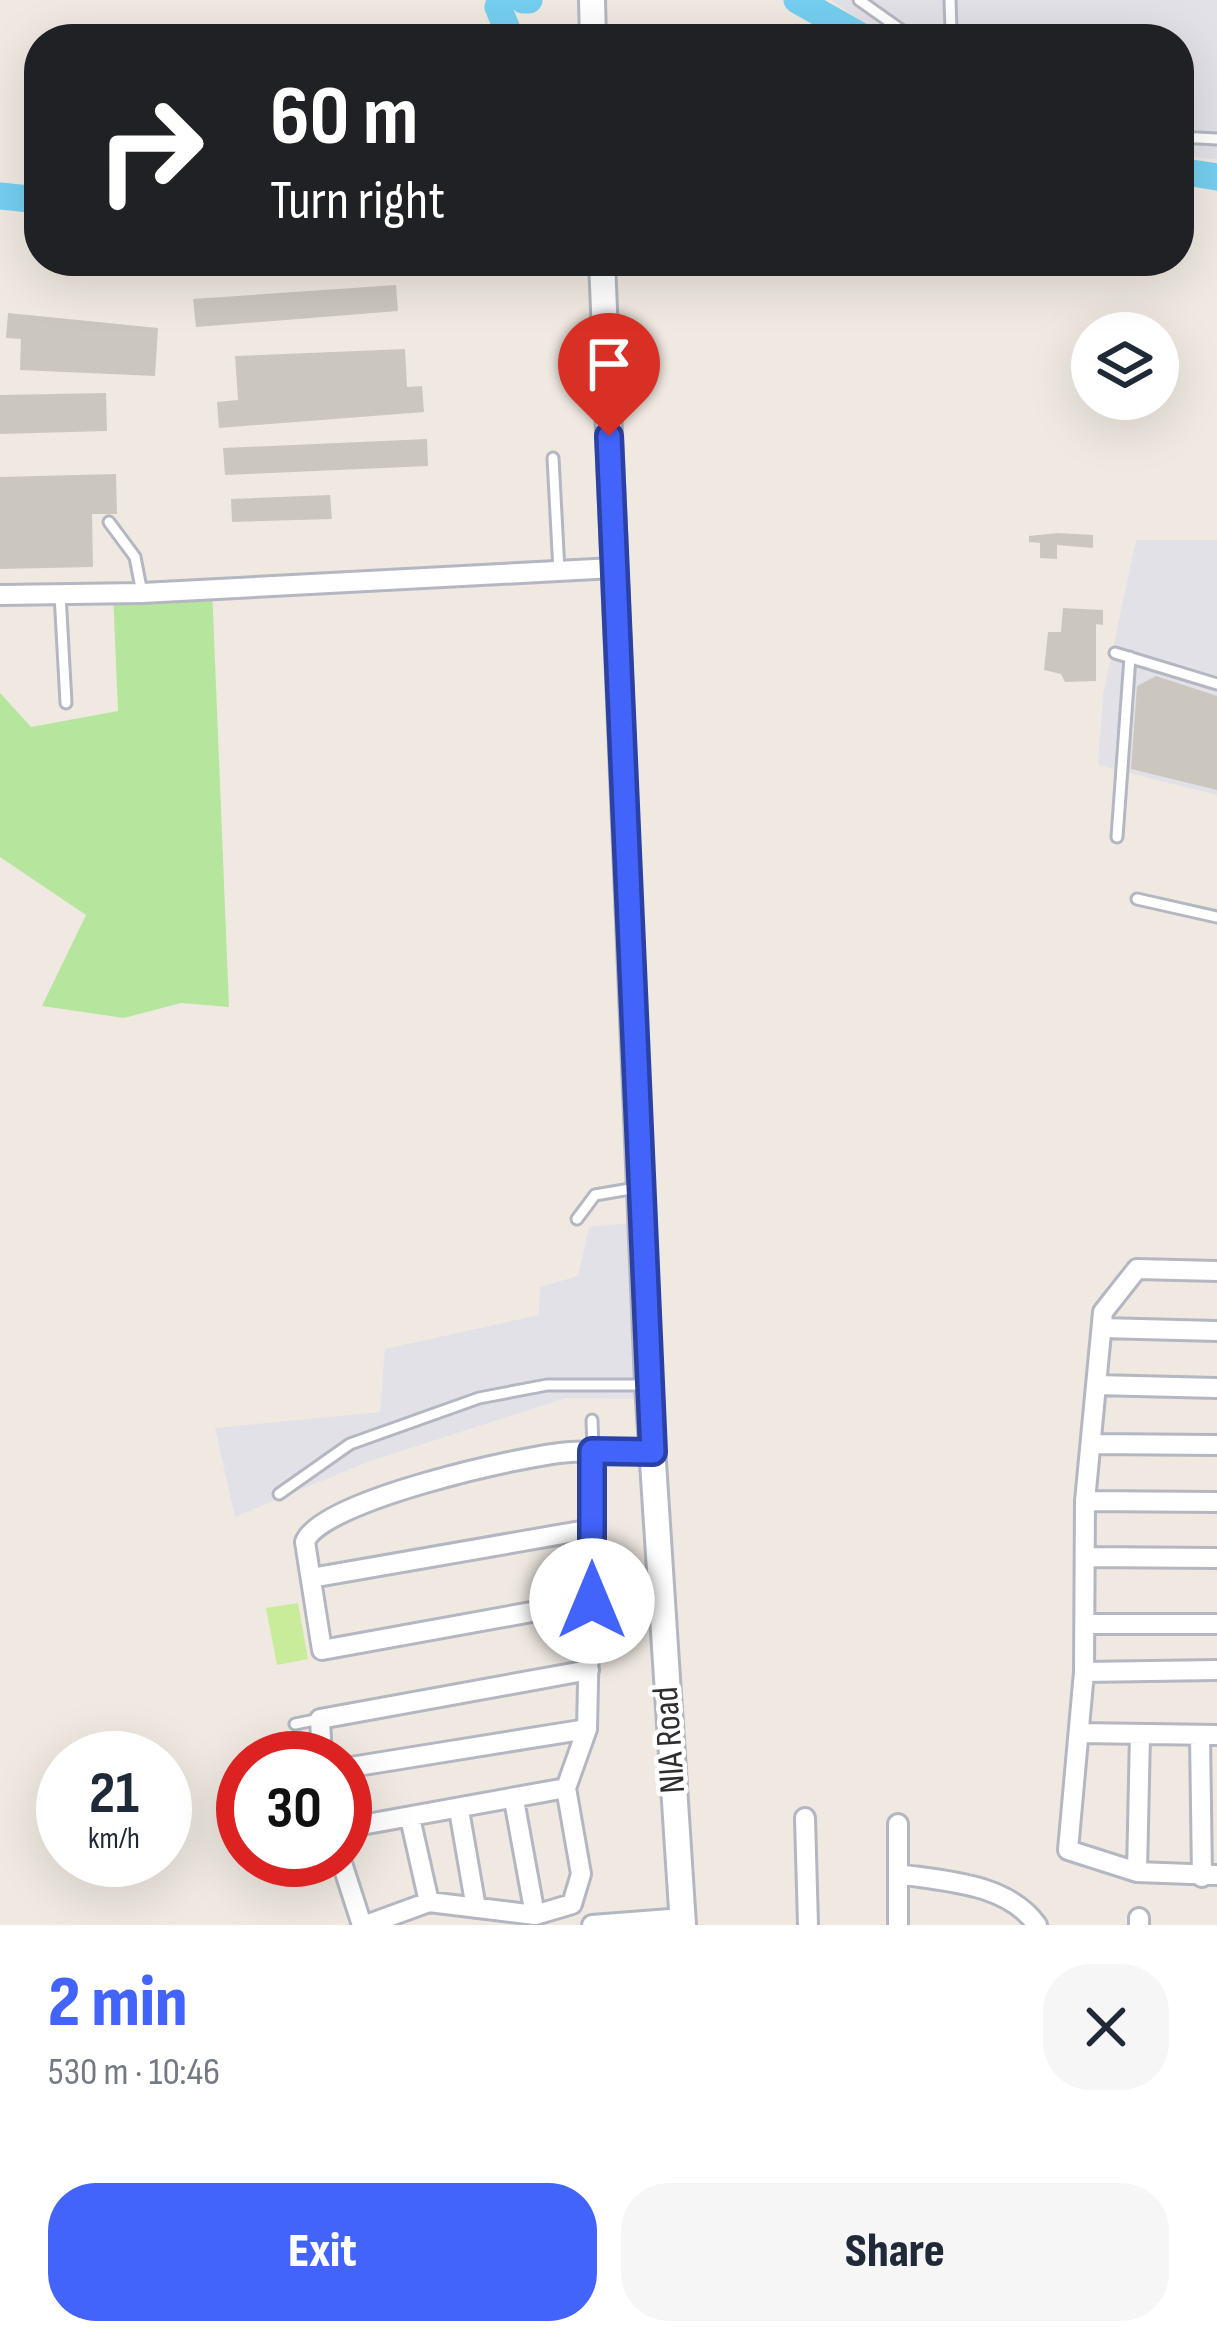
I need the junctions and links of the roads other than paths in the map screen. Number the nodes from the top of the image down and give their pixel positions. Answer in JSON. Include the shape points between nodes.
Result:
{"nodes":[{"id":1,"x":859,"y":0,"type":"edge"},
{"id":2,"x":893,"y":24,"type":"edge"},
{"id":3,"x":603,"y":276,"type":"edge"},
{"id":4,"x":553,"y":458,"type":"dead end"},
{"id":5,"x":109,"y":521,"type":"dead end"},
{"id":6,"x":614,"y":568,"type":"junction"},
{"id":7,"x":559,"y":571,"type":"junction"},
{"id":8,"x":142,"y":593,"type":"junction"},
{"id":9,"x":60,"y":594,"type":"junction"},
{"id":10,"x":0,"y":595,"type":"edge"},
{"id":11,"x":1115,"y":652,"type":"dead end"},
{"id":12,"x":1130,"y":657,"type":"junction"},
{"id":13,"x":1217,"y":684,"type":"edge"},
{"id":14,"x":66,"y":703,"type":"dead end"},
{"id":15,"x":1117,"y":837,"type":"dead end"},
{"id":16,"x":1138,"y":898,"type":"dead end"},
{"id":17,"x":1217,"y":917,"type":"edge"},
{"id":18,"x":641,"y":1188,"type":"junction"},
{"id":19,"x":578,"y":1219,"type":"dead end"},
{"id":20,"x":1217,"y":1271,"type":"edge"},
{"id":21,"x":1102,"y":1328,"type":"junction"},
{"id":22,"x":1217,"y":1331,"type":"edge"},
{"id":23,"x":648,"y":1385,"type":"junction"},
{"id":24,"x":1096,"y":1385,"type":"junction"},
{"id":25,"x":1217,"y":1388,"type":"edge"},
{"id":26,"x":592,"y":1420,"type":"dead end"},
{"id":27,"x":1091,"y":1444,"type":"junction"},
{"id":28,"x":1217,"y":1445,"type":"edge"},
{"id":29,"x":592,"y":1451,"type":"junction"},
{"id":30,"x":653,"y":1452,"type":"junction"},
{"id":31,"x":279,"y":1494,"type":"dead end"},
{"id":32,"x":1085,"y":1501,"type":"junction"},
{"id":33,"x":1217,"y":1502,"type":"edge"},
{"id":34,"x":592,"y":1529,"type":"junction"},
{"id":35,"x":1085,"y":1557,"type":"junction"},
{"id":36,"x":1217,"y":1558,"type":"edge"},
{"id":37,"x":310,"y":1578,"type":"junction"},
{"id":38,"x":592,"y":1601,"type":"junction"},
{"id":39,"x":1085,"y":1624,"type":"junction"},
{"id":40,"x":1217,"y":1624,"type":"edge"},
{"id":41,"x":590,"y":1670,"type":"junction"},
{"id":42,"x":1217,"y":1670,"type":"edge"},
{"id":43,"x":1084,"y":1672,"type":"junction"},
{"id":44,"x":320,"y":1719,"type":"junction"},
{"id":45,"x":296,"y":1724,"type":"dead end"},
{"id":46,"x":587,"y":1729,"type":"junction"},
{"id":47,"x":321,"y":1731,"type":"edge"},
{"id":48,"x":1079,"y":1733,"type":"junction"},
{"id":49,"x":1140,"y":1734,"type":"junction"},
{"id":50,"x":1208,"y":1735,"type":"edge"},
{"id":51,"x":372,"y":1764,"type":"edge"},
{"id":52,"x":566,"y":1788,"type":"junction"},
{"id":53,"x":514,"y":1800,"type":"junction"},
{"id":54,"x":459,"y":1810,"type":"junction"},
{"id":55,"x":410,"y":1818,"type":"junction"},
{"id":56,"x":805,"y":1818,"type":"dead end"},
{"id":57,"x":898,"y":1823,"type":"dead end"},
{"id":58,"x":372,"y":1824,"type":"edge"},
{"id":59,"x":1137,"y":1872,"type":"junction"},
{"id":60,"x":898,"y":1874,"type":"junction"},
{"id":61,"x":1209,"y":1876,"type":"edge"},
{"id":62,"x":351,"y":1887,"type":"edge"},
{"id":63,"x":429,"y":1902,"type":"junction"},
{"id":64,"x":476,"y":1908,"type":"junction"},
{"id":65,"x":535,"y":1915,"type":"junction"},
{"id":66,"x":683,"y":1922,"type":"edge"},
{"id":67,"x":364,"y":1925,"type":"edge"},
{"id":68,"x":592,"y":1925,"type":"edge"},
{"id":69,"x":808,"y":1925,"type":"edge"},
{"id":70,"x":898,"y":1925,"type":"edge"},
{"id":71,"x":1036,"y":1925,"type":"edge"}],
"edges":[{"from":1,"to":2,"type":"lane"},
{"from":3,"to":6,"type":"street","name":"NIA Road"},
{"from":4,"to":7,"type":"lane"},
{"from":5,"to":8,"type":"lane","via":[[135,557]]},
{"from":6,"to":7,"type":"street"},
{"from":6,"to":18,"type":"street","name":"NIA Road"},
{"from":7,"to":8,"type":"street"},
{"from":8,"to":9,"type":"street"},
{"from":9,"to":10,"type":"street"},
{"from":9,"to":14,"type":"lane"},
{"from":11,"to":12,"type":"lane"},
{"from":12,"to":13,"type":"lane"},
{"from":12,"to":15,"type":"lane"},
{"from":16,"to":17,"type":"lane"},
{"from":18,"to":19,"type":"lane","via":[[595,1195]]},
{"from":18,"to":23,"type":"street","name":"NIA Road"},
{"from":20,"to":21,"type":"street","via":[[1137,1269],[1102,1312]]},
{"from":21,"to":22,"type":"street"},
{"from":21,"to":24,"type":"street"},
{"from":23,"to":30,"type":"street","name":"NIA Road"},
{"from":23,"to":31,"type":"lane","via":[[547,1385],[479,1398],[350,1444]]},
{"from":24,"to":25,"type":"street"},
{"from":24,"to":27,"type":"street"},
{"from":26,"to":29,"type":"lane"},
{"from":27,"to":28,"type":"street"},
{"from":27,"to":32,"type":"street"},
{"from":29,"to":30,"type":"street"},
{"from":29,"to":34,"type":"street"},
{"from":29,"to":37,"type":"street","via":[[478,1468],[385,1494],[307,1535]]},
{"from":30,"to":66,"type":"street","name":"NIA Road"},
{"from":32,"to":33,"type":"street"},
{"from":32,"to":35,"type":"street"},
{"from":34,"to":37,"type":"street"},
{"from":34,"to":38,"type":"street"},
{"from":35,"to":36,"type":"street"},
{"from":35,"to":39,"type":"street"},
{"from":37,"to":38,"type":"street","via":[[322,1650]]},
{"from":38,"to":41,"type":"street"},
{"from":39,"to":40,"type":"street"},
{"from":39,"to":43,"type":"street"},
{"from":41,"to":44,"type":"street"},
{"from":41,"to":46,"type":"street"},
{"from":42,"to":43,"type":"street"},
{"from":43,"to":48,"type":"street"},
{"from":44,"to":45,"type":"lane"},
{"from":44,"to":47,"type":"street"},
{"from":46,"to":51,"type":"street"},
{"from":46,"to":52,"type":"street"},
{"from":48,"to":49,"type":"street"},
{"from":48,"to":59,"type":"street","via":[[1068,1850]]},
{"from":49,"to":50,"type":"street"},
{"from":49,"to":59,"type":"street"},
{"from":50,"to":61,"type":"street"},
{"from":52,"to":53,"type":"street"},
{"from":52,"to":65,"type":"street","via":[[581,1874],[572,1904]]},
{"from":53,"to":54,"type":"street"},
{"from":53,"to":65,"type":"street"},
{"from":54,"to":55,"type":"street"},
{"from":54,"to":64,"type":"street"},
{"from":55,"to":58,"type":"street"},
{"from":55,"to":63,"type":"street"},
{"from":56,"to":69,"type":"street"},
{"from":57,"to":60,"type":"street"},
{"from":59,"to":61,"type":"street"},
{"from":60,"to":70,"type":"street"},
{"from":60,"to":71,"type":"street","via":[[986,1891]]},
{"from":62,"to":67,"type":"street"},
{"from":63,"to":64,"type":"street"},
{"from":63,"to":67,"type":"street"},
{"from":64,"to":65,"type":"street"},
{"from":66,"to":68,"type":"street"}]}
